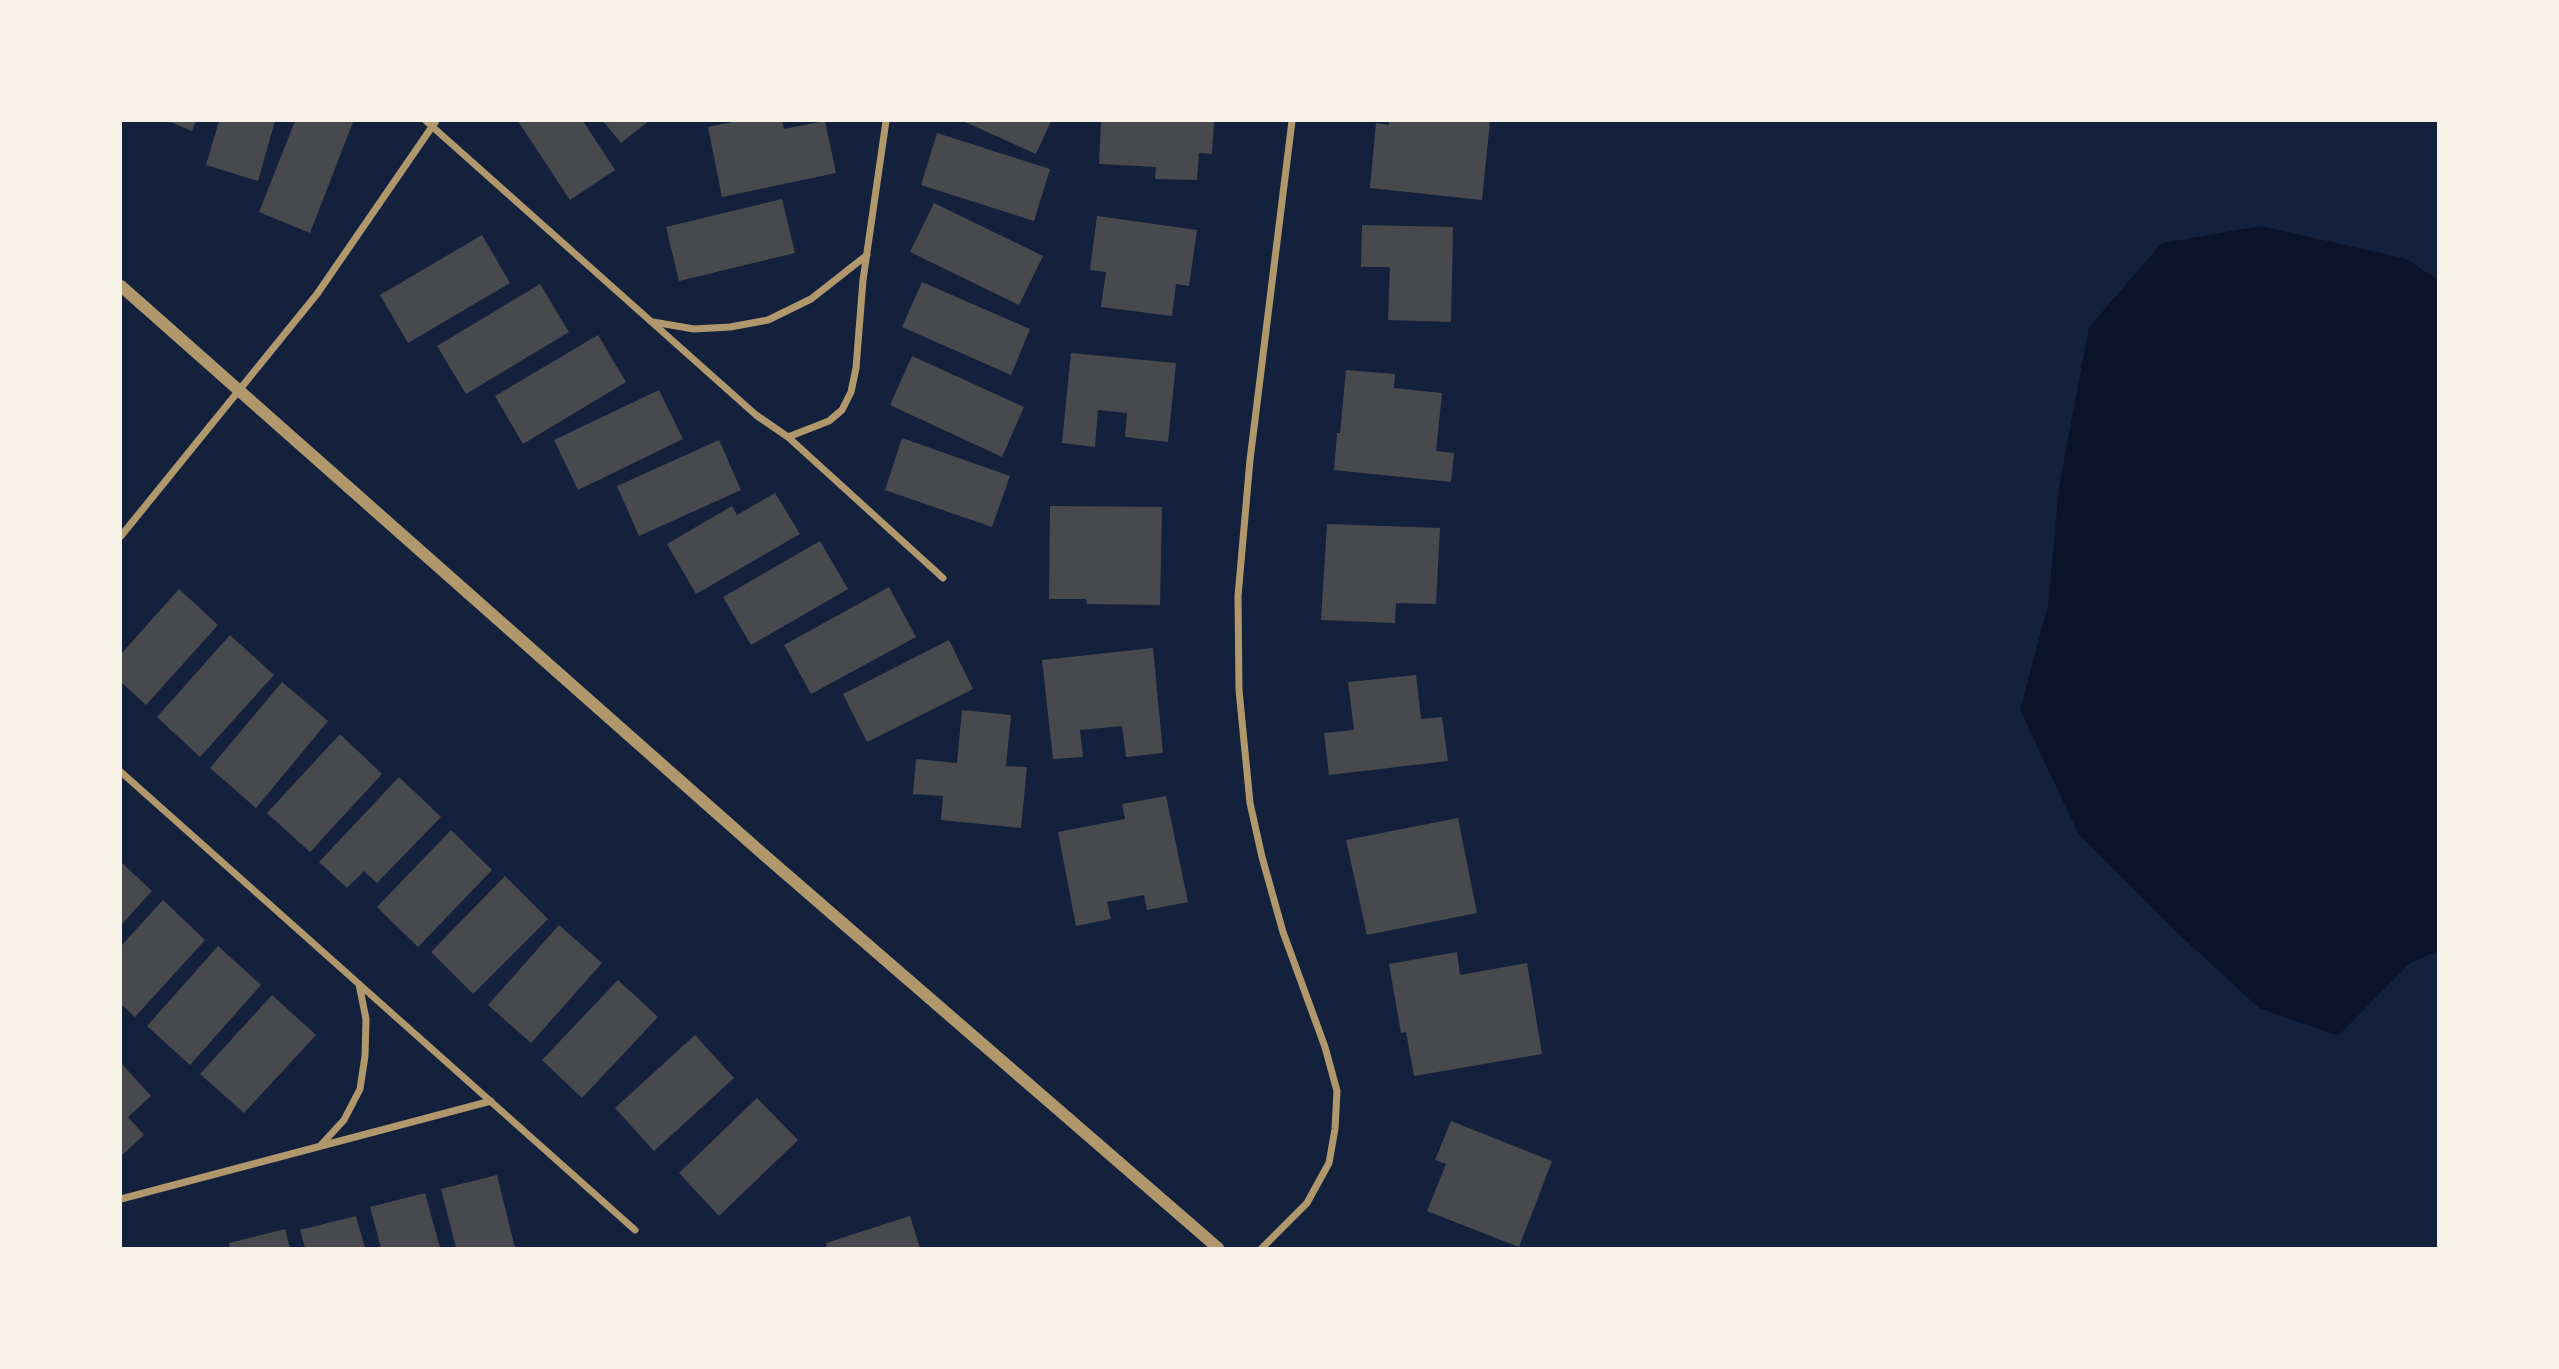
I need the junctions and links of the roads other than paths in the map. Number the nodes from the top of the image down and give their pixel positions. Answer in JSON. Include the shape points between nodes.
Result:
{"nodes":[{"id":1,"x":886,"y":121,"type":"edge"},
{"id":2,"x":1292,"y":121,"type":"edge"},
{"id":3,"x":431,"y":123,"type":"edge"},
{"id":4,"x":867,"y":255,"type":"junction"},
{"id":5,"x":121,"y":286,"type":"edge"},
{"id":6,"x":653,"y":322,"type":"junction"},
{"id":7,"x":241,"y":390,"type":"junction"},
{"id":8,"x":788,"y":437,"type":"junction"},
{"id":9,"x":121,"y":536,"type":"edge"},
{"id":10,"x":943,"y":578,"type":"dead end"},
{"id":11,"x":121,"y":772,"type":"edge"},
{"id":12,"x":359,"y":984,"type":"junction"},
{"id":13,"x":491,"y":1101,"type":"junction"},
{"id":14,"x":320,"y":1146,"type":"junction"},
{"id":15,"x":121,"y":1199,"type":"edge"},
{"id":16,"x":635,"y":1230,"type":"dead end"},
{"id":17,"x":1218,"y":1248,"type":"edge"},
{"id":18,"x":1262,"y":1248,"type":"edge"}],
"edges":[{"from":1,"to":4,"type":"street"},
{"from":2,"to":18,"type":"street","via":[[1250,460],[1238,596],[1239,690],[1250,803],[1262,857],[1338,1091],[1329,1163],[1307,1203]]},
{"from":3,"to":6,"type":"street"},
{"from":3,"to":7,"type":"street","via":[[317,294]]},
{"from":4,"to":6,"type":"street","via":[[811,299],[768,320],[694,329]]},
{"from":4,"to":8,"type":"street","via":[[851,391],[842,410],[829,421]]},
{"from":5,"to":7,"type":"street"},
{"from":6,"to":8,"type":"street","via":[[756,415]]},
{"from":7,"to":9,"type":"street"},
{"from":7,"to":17,"type":"street","via":[[763,854]]},
{"from":8,"to":10,"type":"street"},
{"from":11,"to":12,"type":"street"},
{"from":12,"to":13,"type":"street"},
{"from":12,"to":14,"type":"street","via":[[366,1019],[360,1089],[344,1120]]},
{"from":13,"to":14,"type":"street"},
{"from":13,"to":16,"type":"street"},
{"from":14,"to":15,"type":"street"}]}
